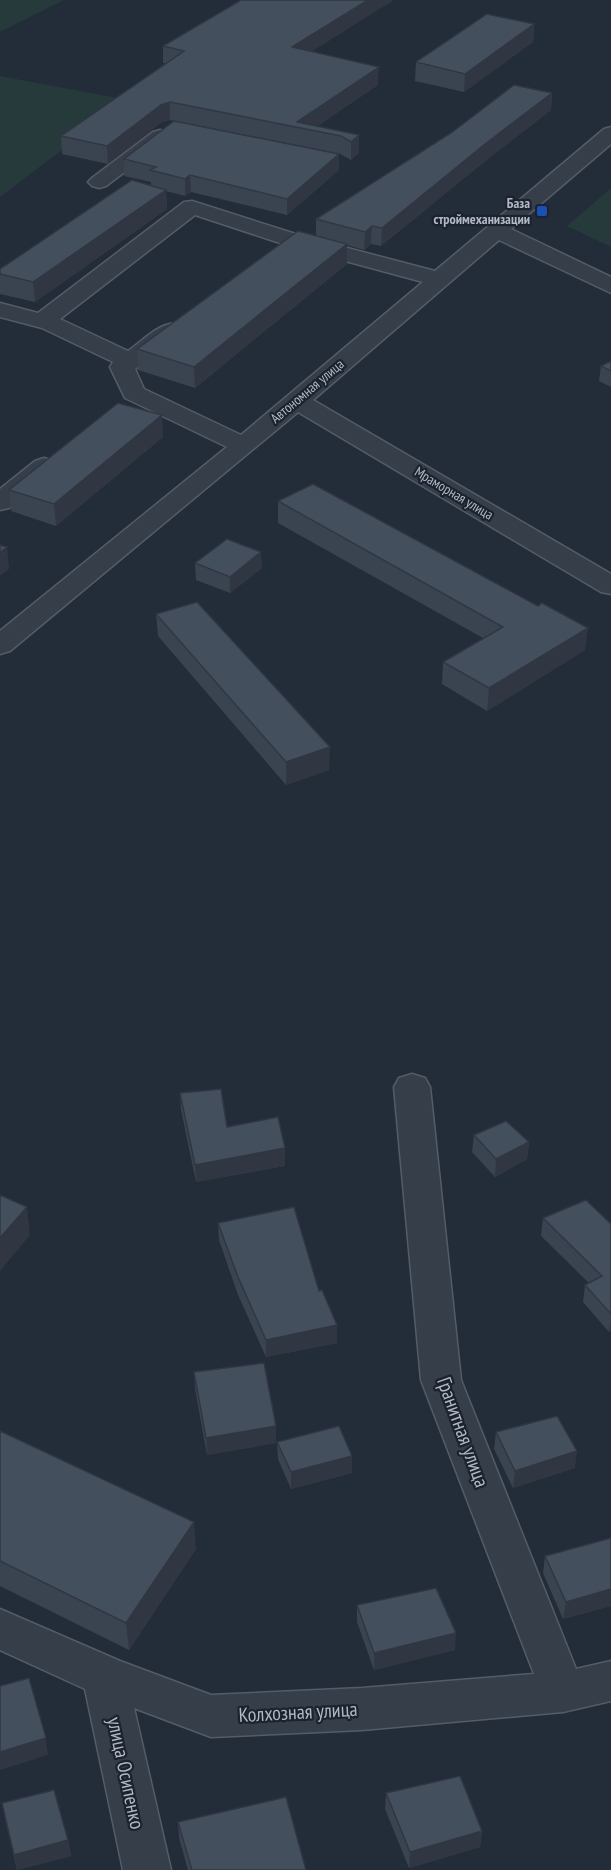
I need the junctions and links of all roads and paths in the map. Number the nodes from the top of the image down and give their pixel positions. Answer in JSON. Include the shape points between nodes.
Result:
{"nodes":[{"id":1,"x":182,"y":130,"type":"edge"},
{"id":2,"x":611,"y":133,"type":"edge"},
{"id":3,"x":120,"y":187,"type":"edge"},
{"id":4,"x":495,"y":230,"type":"junction"},
{"id":5,"x":438,"y":279,"type":"junction"},
{"id":6,"x":611,"y":286,"type":"edge"},
{"id":7,"x":0,"y":310,"type":"edge"},
{"id":8,"x":194,"y":314,"type":"edge"},
{"id":9,"x":42,"y":321,"type":"junction"},
{"id":10,"x":130,"y":361,"type":"junction"},
{"id":11,"x":297,"y":401,"type":"junction"},
{"id":12,"x":243,"y":445,"type":"junction"},
{"id":13,"x":62,"y":451,"type":"edge"},
{"id":14,"x":0,"y":502,"type":"edge"},
{"id":15,"x":611,"y":586,"type":"edge"},
{"id":16,"x":0,"y":645,"type":"edge"},
{"id":17,"x":412,"y":1087,"type":"dead end"},
{"id":18,"x":0,"y":1629,"type":"edge"},
{"id":19,"x":105,"y":1677,"type":"junction"},
{"id":20,"x":597,"y":1691,"type":"edge"},
{"id":21,"x":147,"y":1870,"type":"edge"}],
"edges":[{"from":1,"to":3,"type":"street","via":[[170,128],[99,182]]},
{"from":2,"to":4,"type":"street","name":"Автономная улица"},
{"from":4,"to":5,"type":"street","name":"Автономная улица"},
{"from":4,"to":6,"type":"street"},
{"from":5,"to":9,"type":"street","via":[[285,247],[182,204]]},
{"from":5,"to":11,"type":"street","name":"Автономная улица"},
{"from":7,"to":9,"type":"street"},
{"from":8,"to":10,"type":"street"},
{"from":9,"to":10,"type":"street"},
{"from":10,"to":12,"type":"street","via":[[122,367],[125,400]]},
{"from":11,"to":12,"type":"street","name":"Автономная улица"},
{"from":11,"to":15,"type":"street","name":"Мраморная улица"},
{"from":12,"to":16,"type":"street","name":"Автономная улица"},
{"from":13,"to":14,"type":"street"},
{"from":17,"to":20,"type":"street","name":"Гранитная улица","via":[[441,1380]]},
{"from":18,"to":19,"type":"street","name":"Колхозная улица"},
{"from":19,"to":20,"type":"street","name":"Колхозная улица","via":[[212,1716]]},
{"from":19,"to":21,"type":"street","name":"улица Осипенко"}]}
